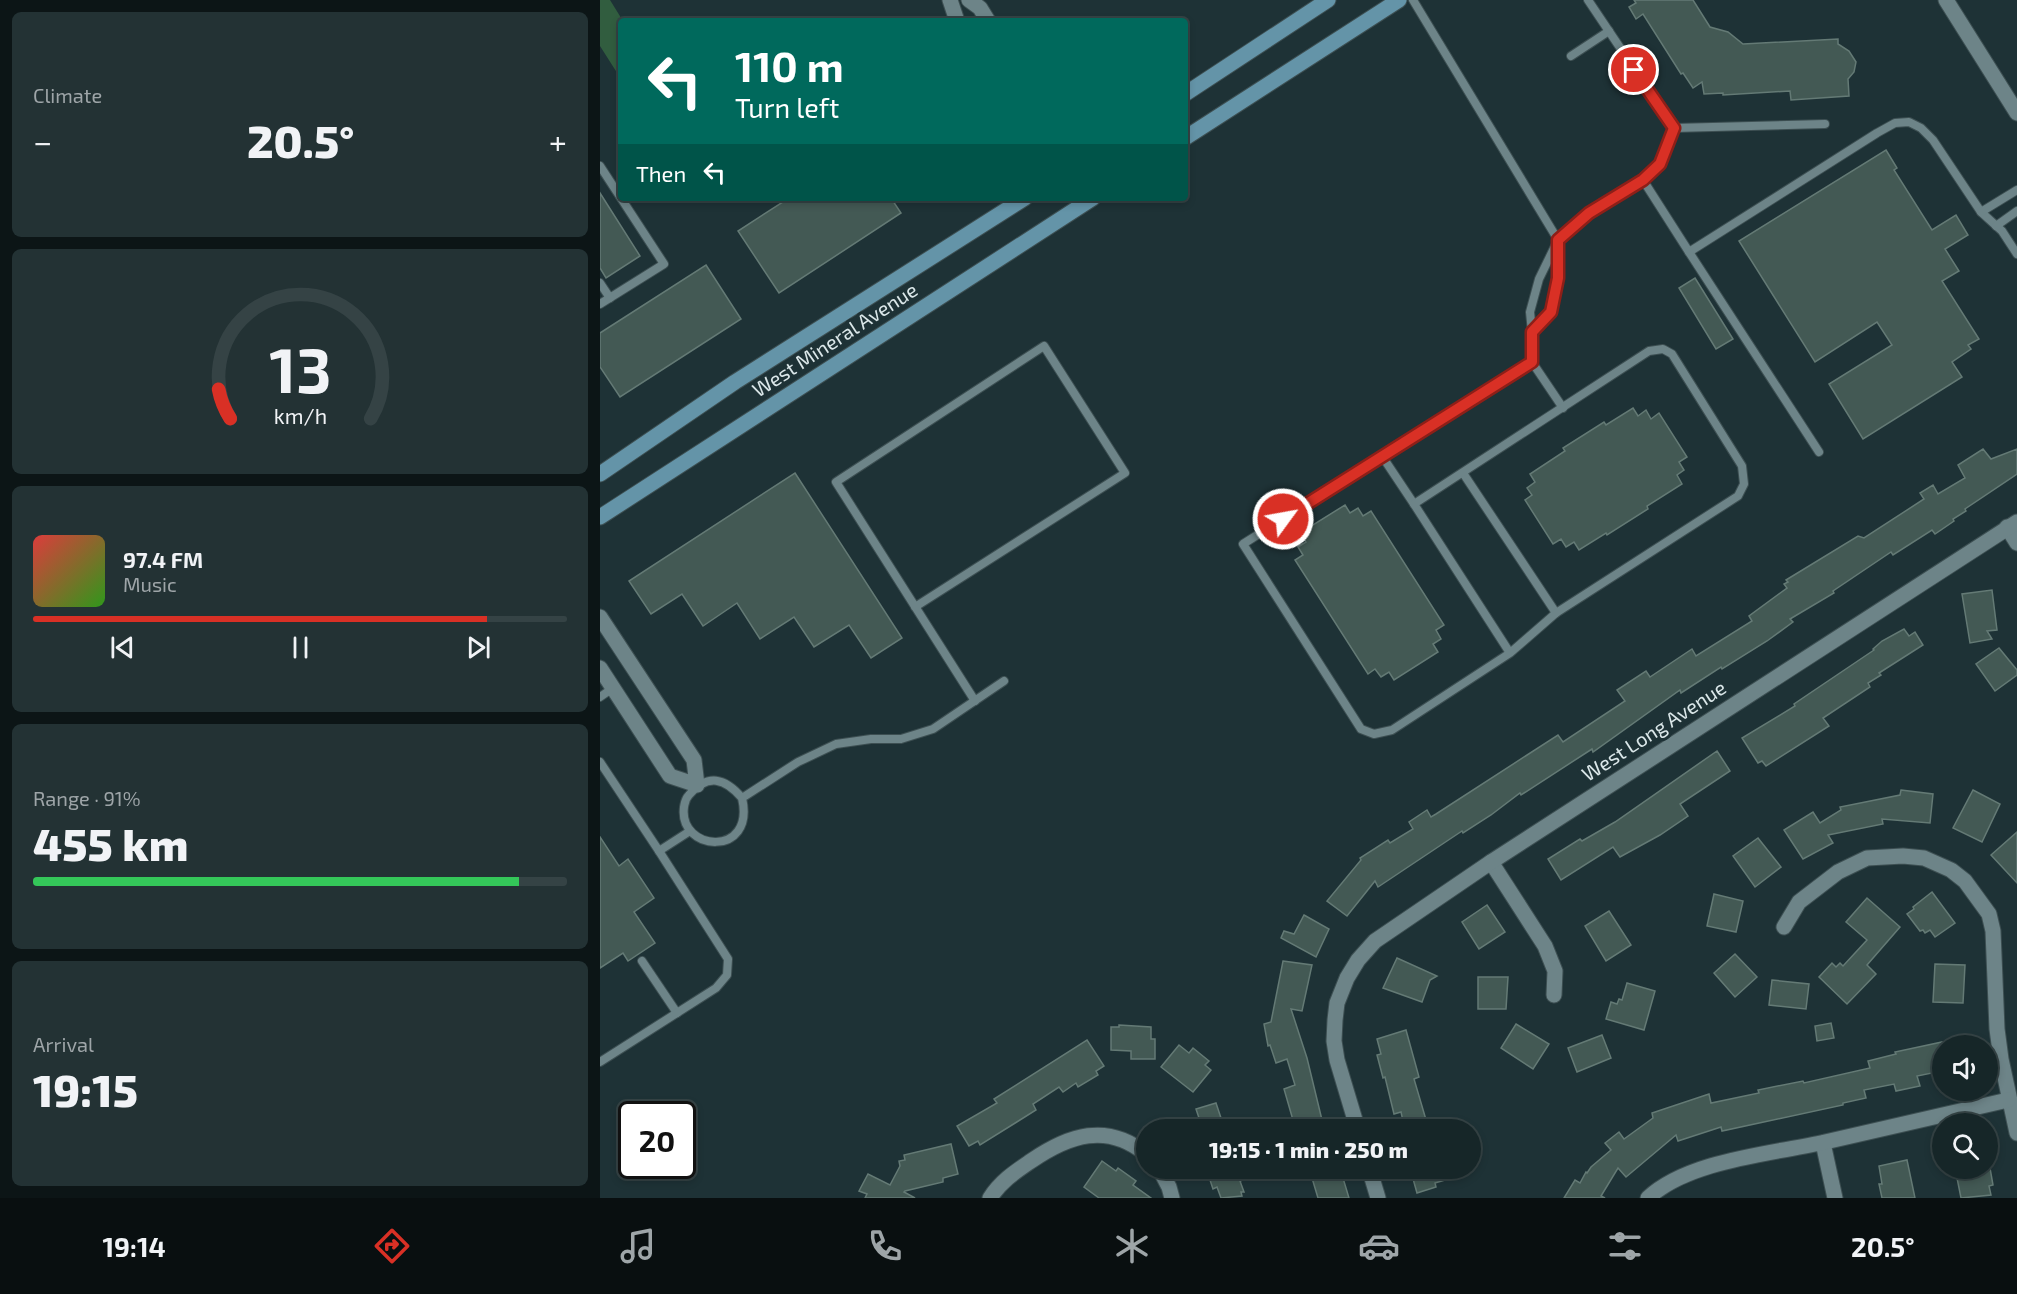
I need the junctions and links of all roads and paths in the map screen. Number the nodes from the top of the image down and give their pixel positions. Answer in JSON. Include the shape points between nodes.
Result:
{"nodes":[{"id":1,"x":950,"y":0,"type":"edge"},
{"id":2,"x":969,"y":0,"type":"edge"},
{"id":3,"x":1328,"y":0,"type":"edge"},
{"id":4,"x":1399,"y":0,"type":"edge"},
{"id":5,"x":1413,"y":0,"type":"edge"},
{"id":6,"x":1587,"y":0,"type":"edge"},
{"id":7,"x":1946,"y":0,"type":"edge"},
{"id":8,"x":956,"y":18,"type":"edge"},
{"id":9,"x":986,"y":18,"type":"edge"},
{"id":10,"x":1609,"y":32,"type":"junction"},
{"id":11,"x":1571,"y":56,"type":"dead end"},
{"id":12,"x":1188,"y":92,"type":"edge"},
{"id":13,"x":2017,"y":113,"type":"edge"},
{"id":14,"x":1825,"y":124,"type":"dead end"},
{"id":15,"x":1674,"y":128,"type":"junction"},
{"id":16,"x":1188,"y":136,"type":"edge"},
{"id":17,"x":600,"y":166,"type":"edge"},
{"id":18,"x":1643,"y":180,"type":"junction"},
{"id":19,"x":2017,"y":190,"type":"edge"},
{"id":20,"x":618,"y":194,"type":"edge"},
{"id":21,"x":623,"y":201,"type":"edge"},
{"id":22,"x":1020,"y":201,"type":"edge"},
{"id":23,"x":1087,"y":201,"type":"edge"},
{"id":24,"x":2017,"y":211,"type":"edge"},
{"id":25,"x":1981,"y":212,"type":"junction"},
{"id":26,"x":1996,"y":226,"type":"junction"},
{"id":27,"x":1558,"y":240,"type":"junction"},
{"id":28,"x":1689,"y":252,"type":"junction"},
{"id":29,"x":2017,"y":254,"type":"edge"},
{"id":30,"x":600,"y":283,"type":"edge"},
{"id":31,"x":610,"y":298,"type":"junction"},
{"id":32,"x":600,"y":304,"type":"edge"},
{"id":33,"x":1532,"y":332,"type":"junction"},
{"id":34,"x":1532,"y":362,"type":"junction"},
{"id":35,"x":1563,"y":408,"type":"junction"},
{"id":36,"x":1819,"y":452,"type":"dead end"},
{"id":37,"x":1382,"y":456,"type":"junction"},
{"id":38,"x":1463,"y":473,"type":"junction"},
{"id":39,"x":600,"y":474,"type":"edge"},
{"id":40,"x":1414,"y":504,"type":"junction"},
{"id":41,"x":600,"y":517,"type":"edge"},
{"id":42,"x":2012,"y":524,"type":"edge"},
{"id":43,"x":2017,"y":543,"type":"edge"},
{"id":44,"x":915,"y":607,"type":"junction"},
{"id":45,"x":1556,"y":613,"type":"junction"},
{"id":46,"x":600,"y":617,"type":"edge"},
{"id":47,"x":1510,"y":653,"type":"junction"},
{"id":48,"x":600,"y":668,"type":"edge"},
{"id":49,"x":1004,"y":681,"type":"dead end"},
{"id":50,"x":606,"y":692,"type":"edge"},
{"id":51,"x":975,"y":701,"type":"junction"},
{"id":52,"x":600,"y":762,"type":"edge"},
{"id":53,"x":697,"y":785,"type":"junction"},
{"id":54,"x":742,"y":798,"type":"junction"},
{"id":55,"x":690,"y":831,"type":"junction"},
{"id":56,"x":659,"y":851,"type":"junction"},
{"id":57,"x":1491,"y":862,"type":"junction"},
{"id":58,"x":1784,"y":927,"type":"dead end"},
{"id":59,"x":642,"y":961,"type":"dead end"},
{"id":60,"x":1554,"y":995,"type":"dead end"},
{"id":61,"x":677,"y":1013,"type":"junction"},
{"id":62,"x":600,"y":1062,"type":"edge"},
{"id":63,"x":2008,"y":1100,"type":"junction"},
{"id":64,"x":1355,"y":1119,"type":"edge"},
{"id":65,"x":2017,"y":1133,"type":"edge"},
{"id":66,"x":1823,"y":1143,"type":"junction"},
{"id":67,"x":1136,"y":1148,"type":"edge"},
{"id":68,"x":1165,"y":1179,"type":"edge"},
{"id":69,"x":1372,"y":1179,"type":"edge"},
{"id":70,"x":990,"y":1198,"type":"edge"},
{"id":71,"x":1172,"y":1198,"type":"edge"},
{"id":72,"x":1378,"y":1198,"type":"edge"},
{"id":73,"x":1648,"y":1198,"type":"edge"},
{"id":74,"x":1835,"y":1198,"type":"edge"}],
"edges":[{"from":1,"to":8,"type":"street"},
{"from":2,"to":9,"type":"street"},
{"from":3,"to":12,"type":"main road"},
{"from":4,"to":16,"type":"main road"},
{"from":5,"to":27,"type":"lane"},
{"from":6,"to":10,"type":"lane"},
{"from":7,"to":13,"type":"street"},
{"from":10,"to":11,"type":"lane"},
{"from":10,"to":15,"type":"lane"},
{"from":14,"to":15,"type":"lane"},
{"from":15,"to":18,"type":"lane","via":[[1660,164]]},
{"from":17,"to":20,"type":"lane"},
{"from":18,"to":27,"type":"lane","via":[[1589,213]]},
{"from":18,"to":28,"type":"lane"},
{"from":19,"to":25,"type":"lane"},
{"from":21,"to":31,"type":"lane","via":[[664,264]]},
{"from":22,"to":39,"type":"main road","name":"West Mineral Avenue","via":[[745,375]]},
{"from":23,"to":41,"type":"main road","name":"West Mineral Avenue"},
{"from":24,"to":26,"type":"lane"},
{"from":25,"to":26,"type":"lane"},
{"from":25,"to":28,"type":"lane","via":[[1933,140],[1909,122],[1895,123]]},
{"from":26,"to":29,"type":"lane"},
{"from":27,"to":33,"type":"lane","via":[[1539,279],[1530,312]]},
{"from":27,"to":33,"type":"lane","via":[[1558,278],[1551,312]]},
{"from":28,"to":36,"type":"lane"},
{"from":30,"to":31,"type":"lane"},
{"from":31,"to":32,"type":"lane"},
{"from":33,"to":34,"type":"lane"},
{"from":34,"to":35,"type":"lane"},
{"from":34,"to":37,"type":"lane"},
{"from":35,"to":38,"type":"lane"},
{"from":35,"to":45,"type":"lane","via":[[1649,351],[1663,349],[1672,354],[1742,466],[1744,484],[1738,496]]},
{"from":37,"to":40,"type":"lane"},
{"from":37,"to":47,"type":"lane","via":[[1243,544],[1361,729],[1374,734],[1392,730]]},
{"from":38,"to":40,"type":"lane"},
{"from":38,"to":45,"type":"lane"},
{"from":40,"to":47,"type":"lane"},
{"from":42,"to":43,"type":"street","name":"West Long Avenue"},
{"from":42,"to":57,"type":"street","name":"West Long Avenue"},
{"from":44,"to":44,"type":"lane","via":[[836,482],[1044,346],[1125,473]]},
{"from":44,"to":51,"type":"lane"},
{"from":45,"to":47,"type":"lane"},
{"from":46,"to":53,"type":"street","via":[[694,760]]},
{"from":48,"to":50,"type":"street"},
{"from":49,"to":51,"type":"lane"},
{"from":50,"to":53,"type":"street","via":[[670,776]]},
{"from":51,"to":54,"type":"lane","via":[[933,729],[901,739],[836,744],[798,762]]},
{"from":52,"to":56,"type":"lane"},
{"from":53,"to":54,"type":"lane","via":[[712,780],[723,782]]},
{"from":53,"to":55,"type":"lane","via":[[686,798],[683,815]]},
{"from":54,"to":55,"type":"lane","via":[[746,813],[742,827],[729,839],[716,843],[702,840]]},
{"from":55,"to":56,"type":"lane"},
{"from":56,"to":61,"type":"lane","via":[[728,959],[727,975],[716,988]]},
{"from":57,"to":60,"type":"street","via":[[1545,946],[1555,971]]},
{"from":57,"to":64,"type":"street","name":"West Long Avenue","via":[[1375,941],[1358,960],[1342,990],[1334,1041]]},
{"from":58,"to":63,"type":"street","via":[[1799,902],[1838,872],[1867,858],[1924,858],[1951,870],[1965,881],[1989,914],[1997,1029]]},
{"from":59,"to":61,"type":"lane"},
{"from":61,"to":62,"type":"lane"},
{"from":63,"to":65,"type":"street"},
{"from":63,"to":66,"type":"street"},
{"from":66,"to":73,"type":"street","via":[[1705,1167],[1671,1182]]},
{"from":66,"to":74,"type":"street"},
{"from":67,"to":70,"type":"street","via":[[1105,1136],[1080,1136],[1056,1145],[1008,1177]]},
{"from":68,"to":71,"type":"street"},
{"from":69,"to":72,"type":"street"}]}
